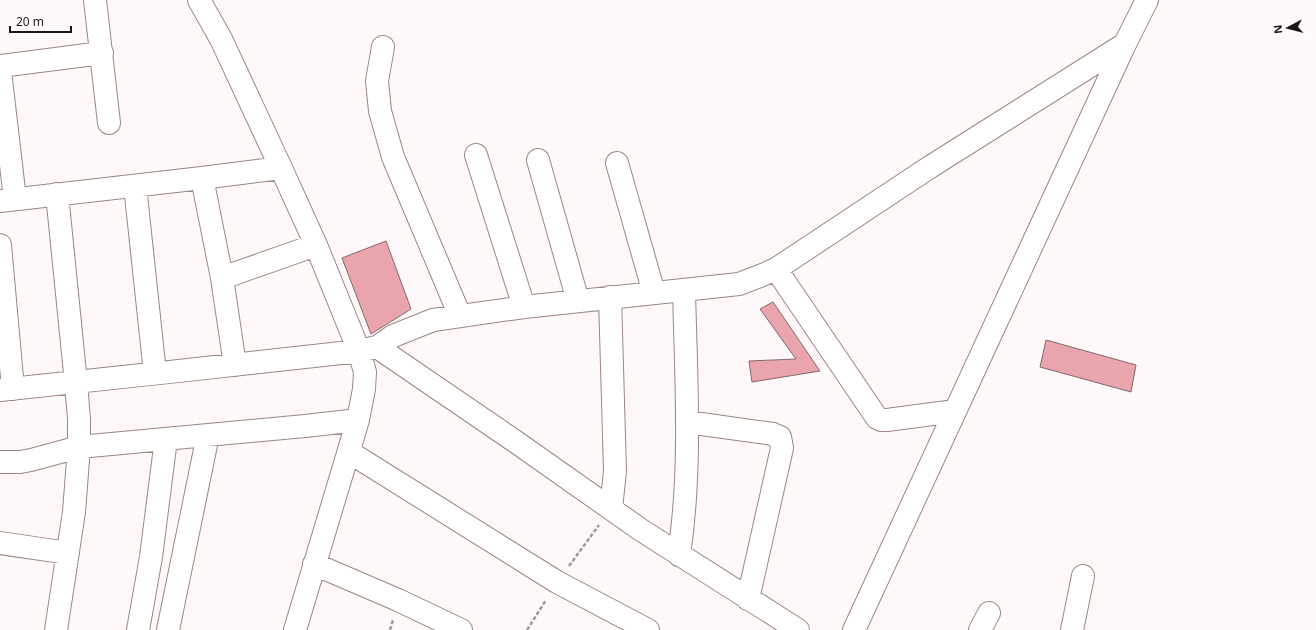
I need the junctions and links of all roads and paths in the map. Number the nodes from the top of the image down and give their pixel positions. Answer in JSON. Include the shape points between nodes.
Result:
{"nodes":[{"id":1,"x":95,"y":0,"type":"edge"},
{"id":2,"x":199,"y":0,"type":"edge"},
{"id":3,"x":1147,"y":0,"type":"edge"},
{"id":4,"x":1125,"y":44,"type":"junction"},
{"id":5,"x":383,"y":47,"type":"dead end"},
{"id":6,"x":102,"y":54,"type":"junction"},
{"id":7,"x":0,"y":66,"type":"edge"},
{"id":8,"x":0,"y":71,"type":"edge"},
{"id":9,"x":109,"y":123,"type":"dead end"},
{"id":10,"x":476,"y":155,"type":"dead end"},
{"id":11,"x":538,"y":160,"type":"dead end"},
{"id":12,"x":617,"y":163,"type":"dead end"},
{"id":13,"x":281,"y":168,"type":"junction"},
{"id":14,"x":202,"y":178,"type":"junction"},
{"id":15,"x":135,"y":186,"type":"junction"},
{"id":16,"x":57,"y":194,"type":"junction"},
{"id":17,"x":7,"y":200,"type":"edge"},
{"id":18,"x":0,"y":245,"type":"edge"},
{"id":19,"x":316,"y":245,"type":"junction"},
{"id":20,"x":776,"y":269,"type":"junction"},
{"id":21,"x":222,"y":278,"type":"junction"},
{"id":22,"x":684,"y":290,"type":"junction"},
{"id":23,"x":654,"y":293,"type":"junction"},
{"id":24,"x":610,"y":298,"type":"junction"},
{"id":25,"x":578,"y":301,"type":"junction"},
{"id":26,"x":524,"y":307,"type":"junction"},
{"id":27,"x":460,"y":316,"type":"junction"},
{"id":28,"x":368,"y":349,"type":"junction"},
{"id":29,"x":234,"y":365,"type":"junction"},
{"id":30,"x":155,"y":373,"type":"junction"},
{"id":31,"x":76,"y":383,"type":"junction"},
{"id":32,"x":7,"y":389,"type":"edge"},
{"id":33,"x":955,"y":411,"type":"junction"},
{"id":34,"x":358,"y":420,"type":"junction"},
{"id":35,"x":687,"y":422,"type":"junction"},
{"id":36,"x":208,"y":435,"type":"junction"},
{"id":37,"x":166,"y":438,"type":"junction"},
{"id":38,"x":79,"y":448,"type":"junction"},
{"id":39,"x":349,"y":452,"type":"junction"},
{"id":40,"x":0,"y":462,"type":"edge"},
{"id":41,"x":611,"y":509,"type":"junction"},
{"id":42,"x":0,"y":543,"type":"edge"},
{"id":43,"x":68,"y":553,"type":"junction"},
{"id":44,"x":679,"y":555,"type":"junction"},
{"id":45,"x":314,"y":564,"type":"junction"},
{"id":46,"x":1083,"y":576,"type":"dead end"},
{"id":47,"x":748,"y":599,"type":"junction"},
{"id":48,"x":56,"y":630,"type":"edge"},
{"id":49,"x":138,"y":630,"type":"edge"},
{"id":50,"x":169,"y":630,"type":"edge"},
{"id":51,"x":295,"y":630,"type":"edge"},
{"id":52,"x":460,"y":630,"type":"edge"},
{"id":53,"x":648,"y":630,"type":"edge"},
{"id":54,"x":798,"y":630,"type":"edge"},
{"id":55,"x":854,"y":630,"type":"edge"},
{"id":56,"x":1072,"y":630,"type":"edge"}],
"edges":[{"from":1,"to":6,"type":"street"},
{"from":2,"to":13,"type":"street","via":[[221,39]]},
{"from":3,"to":4,"type":"street"},
{"from":4,"to":20,"type":"street","via":[[930,167]]},
{"from":4,"to":33,"type":"street"},
{"from":5,"to":27,"type":"street","via":[[377,81],[380,111],[393,157]]},
{"from":6,"to":7,"type":"street"},
{"from":6,"to":9,"type":"street"},
{"from":8,"to":17,"type":"street"},
{"from":10,"to":26,"type":"street"},
{"from":11,"to":25,"type":"street"},
{"from":12,"to":23,"type":"street"},
{"from":13,"to":14,"type":"street"},
{"from":13,"to":19,"type":"street"},
{"from":14,"to":15,"type":"street"},
{"from":14,"to":21,"type":"street"},
{"from":15,"to":16,"type":"street"},
{"from":15,"to":30,"type":"street"},
{"from":16,"to":17,"type":"street"},
{"from":16,"to":31,"type":"street"},
{"from":18,"to":32,"type":"street"},
{"from":19,"to":21,"type":"street"},
{"from":19,"to":28,"type":"street"},
{"from":20,"to":22,"type":"street","via":[[739,284]]},
{"from":20,"to":33,"type":"street","via":[[877,418],[887,420]]},
{"from":21,"to":29,"type":"street"},
{"from":22,"to":23,"type":"street"},
{"from":22,"to":35,"type":"street"},
{"from":23,"to":24,"type":"street"},
{"from":24,"to":25,"type":"street"},
{"from":24,"to":41,"type":"street","via":[[615,471]]},
{"from":25,"to":26,"type":"street"},
{"from":26,"to":27,"type":"street"},
{"from":27,"to":28,"type":"street","via":[[434,320]]},
{"from":28,"to":29,"type":"street"},
{"from":28,"to":34,"type":"street"},
{"from":28,"to":41,"type":"street","via":[[510,437]]},
{"from":29,"to":30,"type":"street"},
{"from":30,"to":31,"type":"street"},
{"from":31,"to":32,"type":"street"},
{"from":31,"to":38,"type":"street"},
{"from":33,"to":55,"type":"street"},
{"from":34,"to":36,"type":"street"},
{"from":34,"to":39,"type":"street"},
{"from":35,"to":44,"type":"street","via":[[683,526]]},
{"from":35,"to":47,"type":"street","via":[[780,437],[782,448]]},
{"from":36,"to":37,"type":"street"},
{"from":36,"to":50,"type":"street"},
{"from":37,"to":38,"type":"street"},
{"from":37,"to":49,"type":"street","via":[[151,558]]},
{"from":38,"to":40,"type":"street","via":[[20,462]]},
{"from":38,"to":43,"type":"street"},
{"from":39,"to":45,"type":"street"},
{"from":39,"to":53,"type":"street","via":[[557,582]]},
{"from":41,"to":44,"type":"street"},
{"from":42,"to":43,"type":"street"},
{"from":43,"to":48,"type":"street"},
{"from":44,"to":47,"type":"street"},
{"from":45,"to":51,"type":"street"},
{"from":45,"to":52,"type":"street"},
{"from":46,"to":56,"type":"street"},
{"from":47,"to":54,"type":"street"}]}
